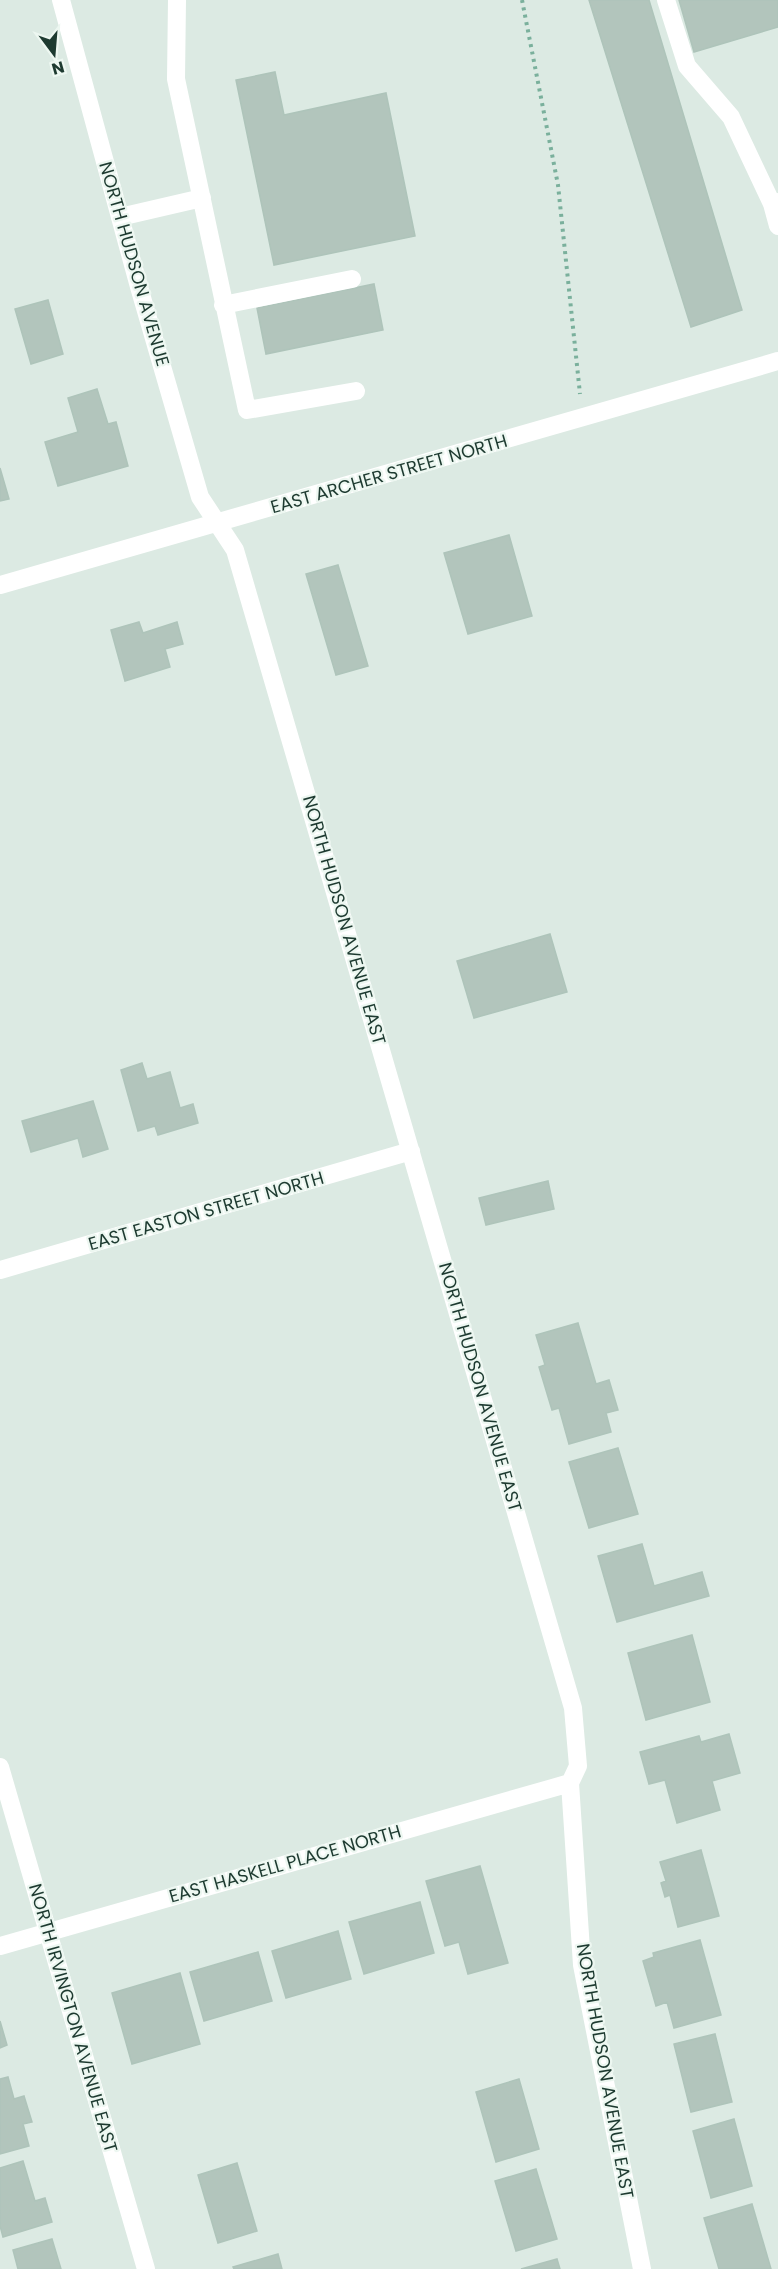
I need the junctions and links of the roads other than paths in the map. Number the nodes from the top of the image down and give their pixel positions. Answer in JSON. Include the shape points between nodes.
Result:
{"nodes":[{"id":1,"x":61,"y":0,"type":"edge"},
{"id":2,"x":177,"y":0,"type":"edge"},
{"id":3,"x":666,"y":0,"type":"edge"},
{"id":4,"x":202,"y":198,"type":"junction"},
{"id":5,"x":775,"y":203,"type":"edge"},
{"id":6,"x":120,"y":217,"type":"junction"},
{"id":7,"x":778,"y":226,"type":"edge"},
{"id":8,"x":352,"y":279,"type":"dead end"},
{"id":9,"x":223,"y":305,"type":"junction"},
{"id":10,"x":778,"y":361,"type":"edge"},
{"id":11,"x":356,"y":391,"type":"dead end"},
{"id":12,"x":217,"y":524,"type":"junction"},
{"id":13,"x":0,"y":585,"type":"edge"},
{"id":14,"x":411,"y":1151,"type":"junction"},
{"id":15,"x":0,"y":1270,"type":"edge"},
{"id":16,"x":0,"y":1767,"type":"edge"},
{"id":17,"x":570,"y":1783,"type":"junction"},
{"id":18,"x":48,"y":1932,"type":"junction"},
{"id":19,"x":0,"y":1946,"type":"edge"},
{"id":20,"x":146,"y":2269,"type":"edge"},
{"id":21,"x":642,"y":2269,"type":"edge"}],
"edges":[{"from":1,"to":6,"type":"street","name":"NORTH HUDSON AVENUE"},
{"from":2,"to":4,"type":"street","via":[[176,79]]},
{"from":3,"to":5,"type":"street","via":[[687,66],[731,117]]},
{"from":4,"to":6,"type":"street"},
{"from":4,"to":9,"type":"street"},
{"from":5,"to":7,"type":"street"},
{"from":6,"to":12,"type":"street","name":"NORTH HUDSON AVENUE","via":[[200,497]]},
{"from":8,"to":9,"type":"street"},
{"from":9,"to":11,"type":"street","via":[[247,410]]},
{"from":10,"to":12,"type":"street","name":"EAST ARCHER STREET NORTH"},
{"from":12,"to":13,"type":"street","name":"EAST ARCHER STREET NORTH"},
{"from":12,"to":14,"type":"street","name":"NORTH HUDSON AVENUE EAST","via":[[235,550]]},
{"from":14,"to":15,"type":"street","name":"EAST EASTON STREET NORTH"},
{"from":14,"to":17,"type":"street","name":"NORTH HUDSON AVENUE EAST","via":[[573,1708],[579,1766]]},
{"from":16,"to":18,"type":"street","name":"NORTH IRVINGTON AVENUE EAST"},
{"from":17,"to":18,"type":"street","name":"EAST HASKELL PLACE NORTH"},
{"from":17,"to":21,"type":"street","name":"NORTH HUDSON AVENUE EAST","via":[[582,1965]]},
{"from":18,"to":19,"type":"street","name":"EAST HASKELL PLACE NORTH"},
{"from":18,"to":20,"type":"street","name":"NORTH IRVINGTON AVENUE EAST"}]}
